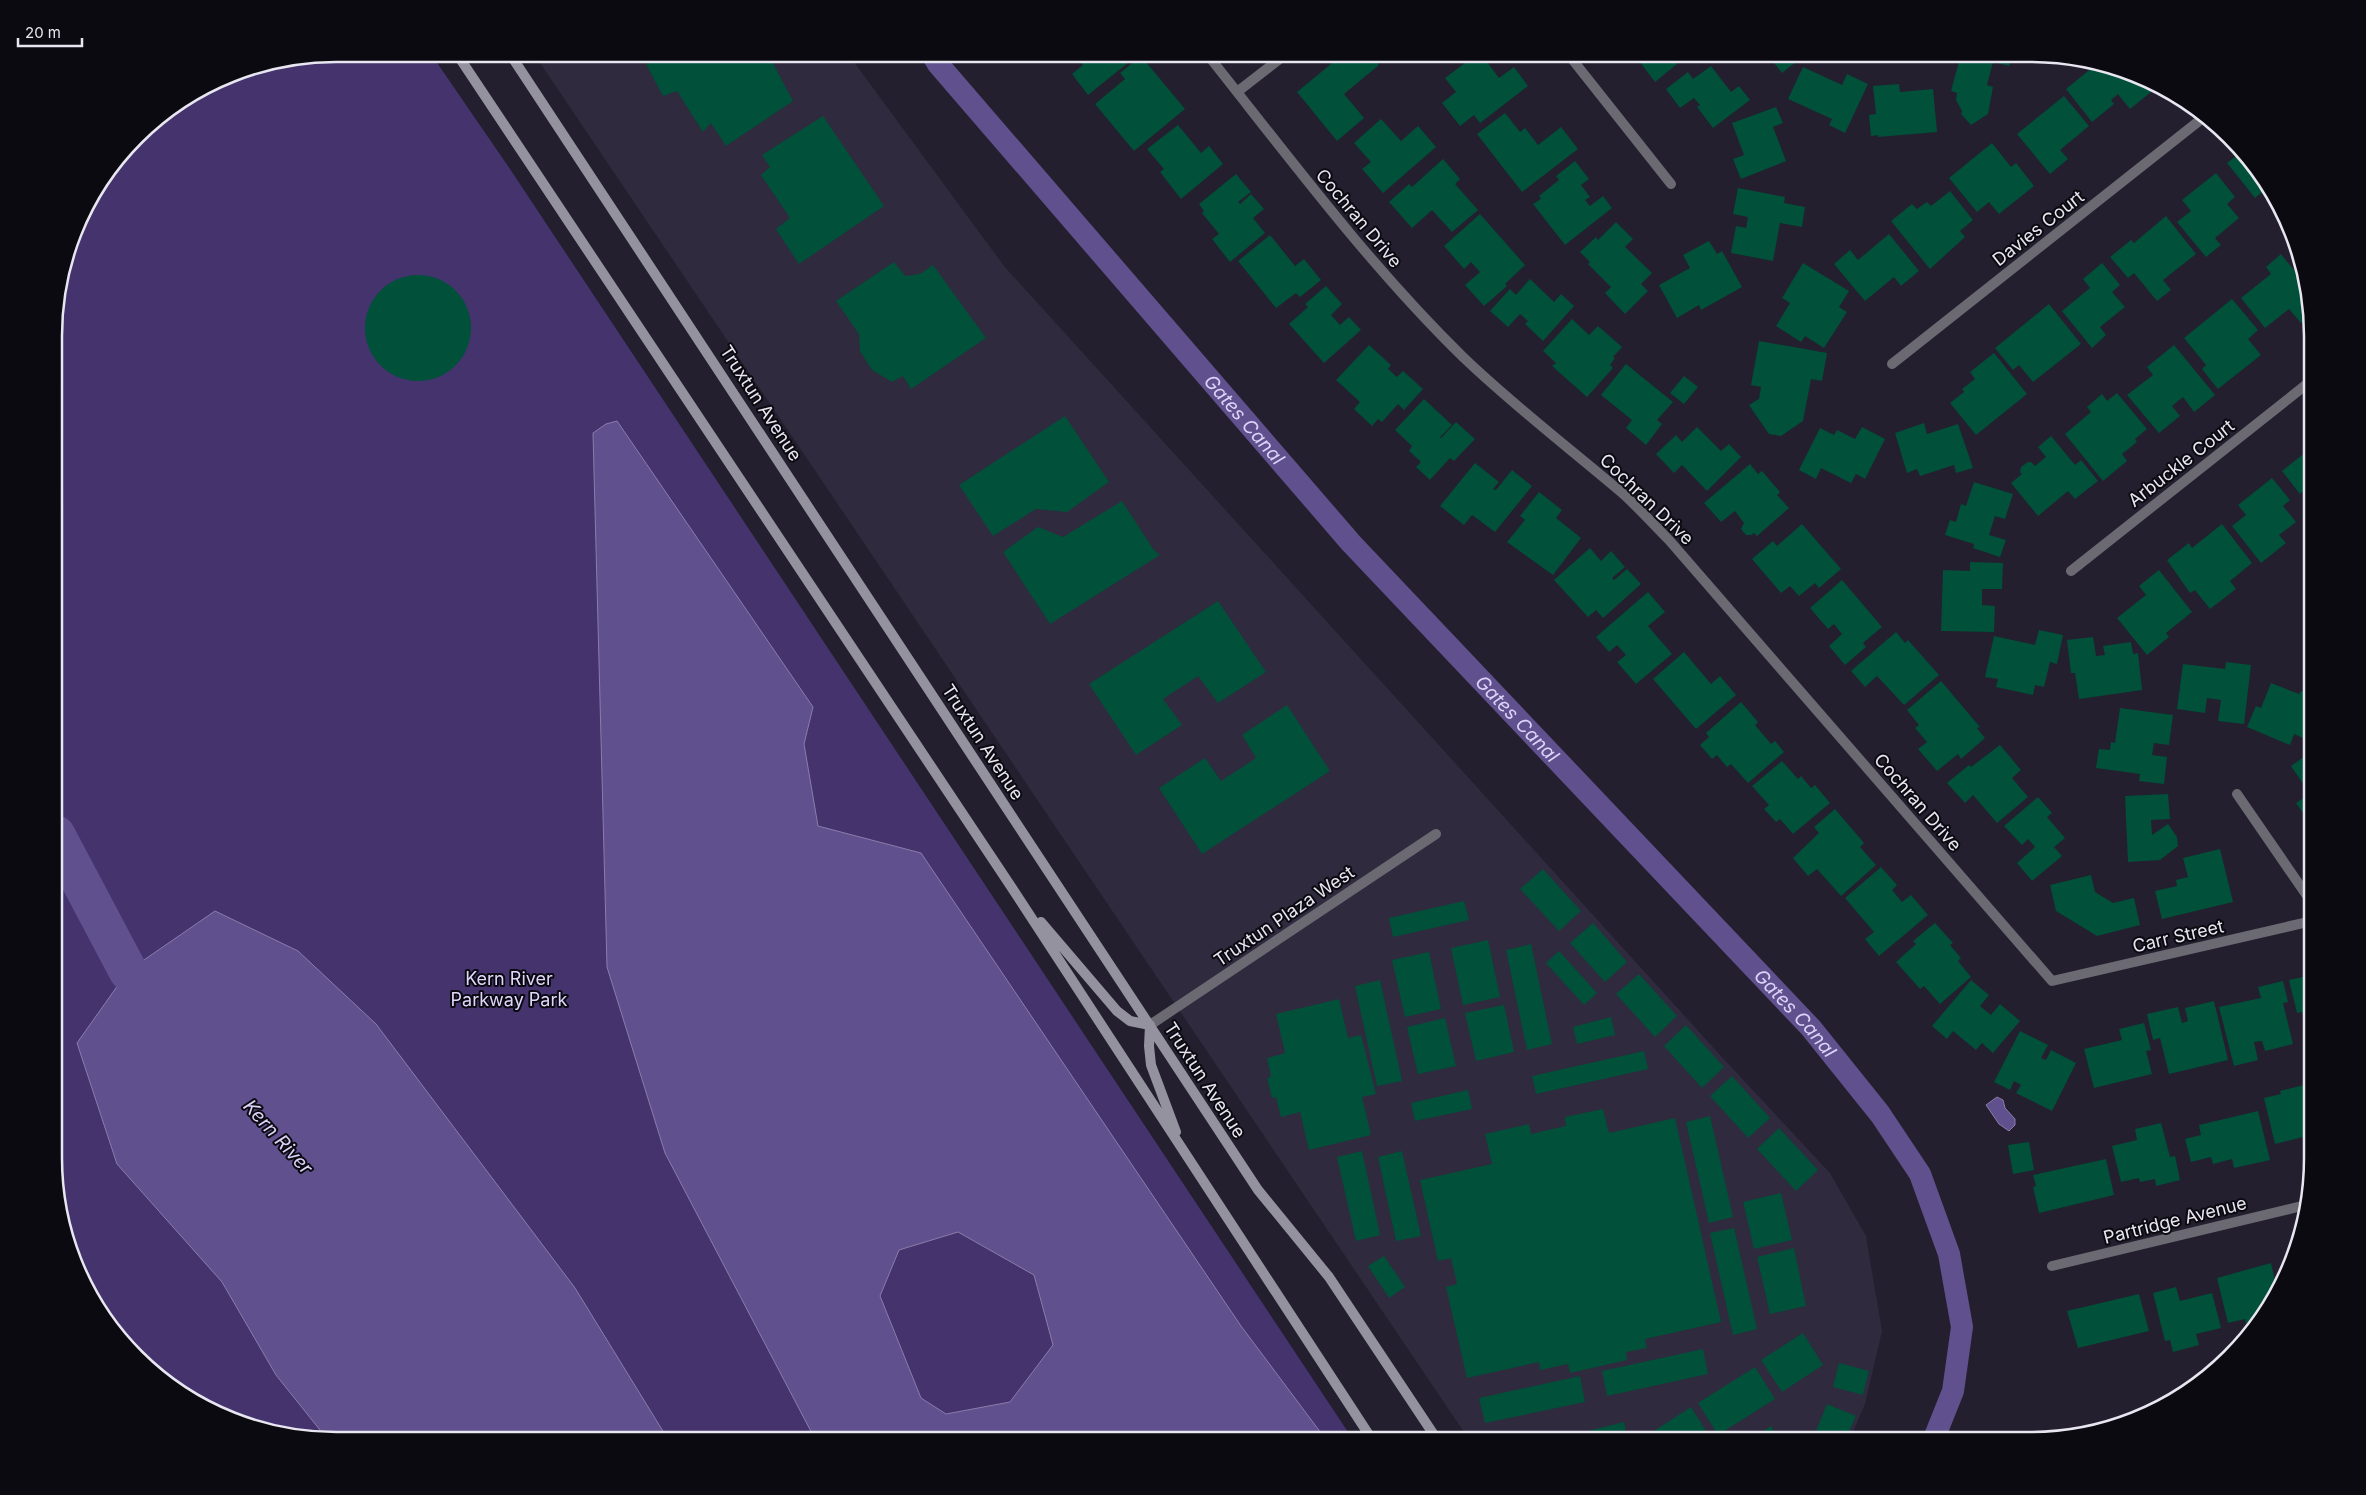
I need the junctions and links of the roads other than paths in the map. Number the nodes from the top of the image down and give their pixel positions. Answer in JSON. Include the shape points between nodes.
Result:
{"nodes":[{"id":1,"x":463,"y":63,"type":"edge"},
{"id":2,"x":516,"y":63,"type":"edge"},
{"id":3,"x":1214,"y":63,"type":"edge"},
{"id":4,"x":1274,"y":63,"type":"edge"},
{"id":5,"x":1575,"y":63,"type":"edge"},
{"id":6,"x":1237,"y":92,"type":"junction"},
{"id":7,"x":2199,"y":121,"type":"edge"},
{"id":8,"x":1671,"y":184,"type":"dead end"},
{"id":9,"x":1892,"y":364,"type":"dead end"},
{"id":10,"x":2304,"y":386,"type":"edge"},
{"id":11,"x":2071,"y":571,"type":"dead end"},
{"id":12,"x":2237,"y":794,"type":"dead end"},
{"id":13,"x":1436,"y":834,"type":"dead end"},
{"id":14,"x":1012,"y":888,"type":"junction"},
{"id":15,"x":2304,"y":891,"type":"edge"},
{"id":16,"x":2304,"y":923,"type":"edge"},
{"id":17,"x":2052,"y":981,"type":"joint"},
{"id":18,"x":1150,"y":1025,"type":"junction"},
{"id":19,"x":1184,"y":1152,"type":"junction"},
{"id":20,"x":2299,"y":1207,"type":"edge"},
{"id":21,"x":2052,"y":1266,"type":"dead end"},
{"id":22,"x":1367,"y":1432,"type":"edge"},
{"id":23,"x":1432,"y":1432,"type":"edge"}],
"edges":[{"from":1,"to":14,"type":"main road"},
{"from":2,"to":18,"type":"main road","name":"Truxtun Avenue"},
{"from":3,"to":6,"type":"street","name":"Cochran Drive"},
{"from":4,"to":6,"type":"street"},
{"from":5,"to":8,"type":"street"},
{"from":6,"to":17,"type":"street","name":"Cochran Drive","via":[[1358,244],[1409,302],[1492,383],[1622,493],[1669,540]]},
{"from":7,"to":9,"type":"street","name":"Davies Court"},
{"from":10,"to":11,"type":"street","name":"Arbuckle Court"},
{"from":12,"to":15,"type":"street"},
{"from":13,"to":18,"type":"street","name":"Truxtun Plaza West"},
{"from":14,"to":18,"type":"main road","via":[[1116,1011],[1130,1021]]},
{"from":14,"to":19,"type":"main road"},
{"from":16,"to":17,"type":"street","name":"Carr Street"},
{"from":18,"to":19,"type":"main road","via":[[1151,1065]]},
{"from":18,"to":23,"type":"main road","name":"Truxtun Avenue","via":[[1258,1190],[1329,1277]]},
{"from":19,"to":22,"type":"main road"},
{"from":20,"to":21,"type":"street","name":"Partridge Avenue"}]}
